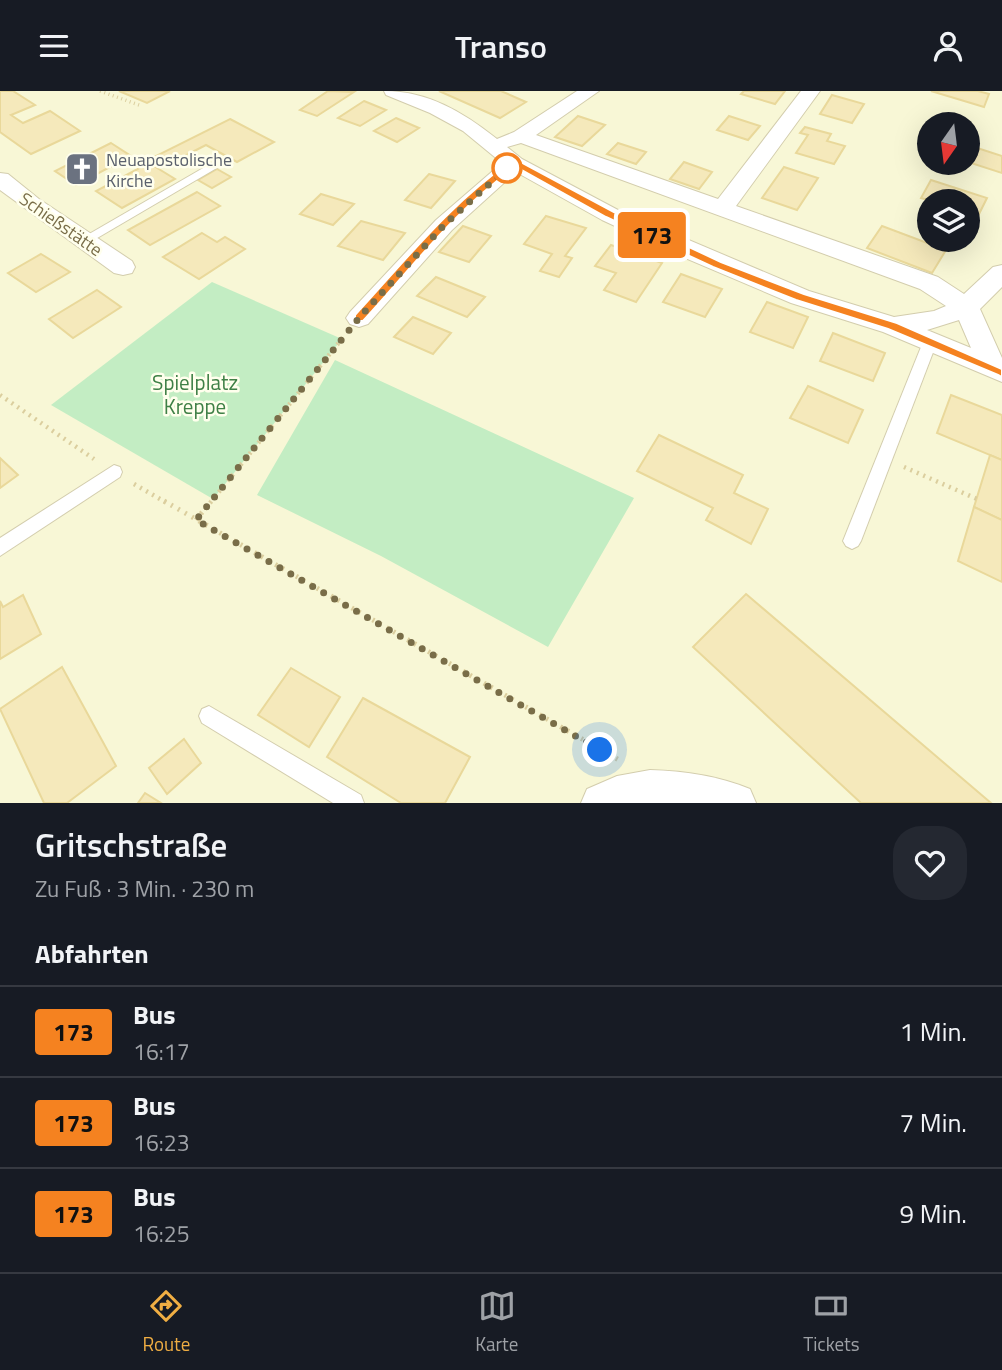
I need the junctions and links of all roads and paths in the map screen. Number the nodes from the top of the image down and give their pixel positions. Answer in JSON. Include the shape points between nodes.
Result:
{"nodes":[{"id":1,"x":100,"y":91,"type":"edge"},
{"id":2,"x":393,"y":91,"type":"edge"},
{"id":3,"x":590,"y":91,"type":"edge"},
{"id":4,"x":811,"y":91,"type":"edge"},
{"id":5,"x":139,"y":105,"type":"dead end"},
{"id":6,"x":520,"y":136,"type":"junction"},
{"id":7,"x":496,"y":145,"type":"junction"},
{"id":8,"x":221,"y":162,"type":"dead end"},
{"id":9,"x":515,"y":163,"type":"junction"},
{"id":10,"x":0,"y":179,"type":"edge"},
{"id":11,"x":724,"y":207,"type":"junction"},
{"id":12,"x":83,"y":241,"type":"junction"},
{"id":13,"x":123,"y":267,"type":"dead end"},
{"id":14,"x":1002,"y":273,"type":"edge"},
{"id":15,"x":966,"y":307,"type":"junction"},
{"id":16,"x":359,"y":318,"type":"joint"},
{"id":17,"x":892,"y":326,"type":"junction"},
{"id":18,"x":930,"y":342,"type":"junction"},
{"id":19,"x":998,"y":370,"type":"edge"},
{"id":20,"x":0,"y":395,"type":"edge"},
{"id":21,"x":884,"y":458,"type":"junction"},
{"id":22,"x":114,"y":472,"type":"junction"},
{"id":23,"x":976,"y":499,"type":"dead end"},
{"id":24,"x":196,"y":520,"type":"junction"},
{"id":25,"x":852,"y":541,"type":"dead end"},
{"id":26,"x":0,"y":548,"type":"edge"},
{"id":27,"x":209,"y":716,"type":"dead end"},
{"id":28,"x":624,"y":763,"type":"dead end"},
{"id":29,"x":353,"y":803,"type":"edge"},
{"id":30,"x":601,"y":803,"type":"edge"},
{"id":31,"x":736,"y":803,"type":"edge"}],
"edges":[{"from":1,"to":5,"type":"path"},
{"from":2,"to":7,"type":"street","via":[[437,109]]},
{"from":3,"to":6,"type":"street"},
{"from":4,"to":11,"type":"street"},
{"from":6,"to":7,"type":"street"},
{"from":6,"to":11,"type":"street"},
{"from":7,"to":9,"type":"street"},
{"from":8,"to":12,"type":"lane"},
{"from":9,"to":16,"type":"street","via":[[444,225]]},
{"from":9,"to":17,"type":"street","via":[[610,215],[717,264]]},
{"from":10,"to":12,"type":"street","name":"Schießstätte"},
{"from":11,"to":15,"type":"street","via":[[929,283]]},
{"from":12,"to":13,"type":"street","name":"Schießstätte"},
{"from":14,"to":15,"type":"street"},
{"from":15,"to":17,"type":"street","via":[[940,319]]},
{"from":15,"to":19,"type":"street"},
{"from":16,"to":24,"type":"path"},
{"from":17,"to":18,"type":"street"},
{"from":18,"to":19,"type":"street"},
{"from":18,"to":21,"type":"lane"},
{"from":20,"to":22,"type":"path"},
{"from":21,"to":23,"type":"path"},
{"from":21,"to":25,"type":"lane"},
{"from":22,"to":24,"type":"path"},
{"from":22,"to":26,"type":"lane"},
{"from":24,"to":28,"type":"path"},
{"from":27,"to":29,"type":"lane"},
{"from":30,"to":31,"type":"street","via":[[614,796],[671,790]]}]}
